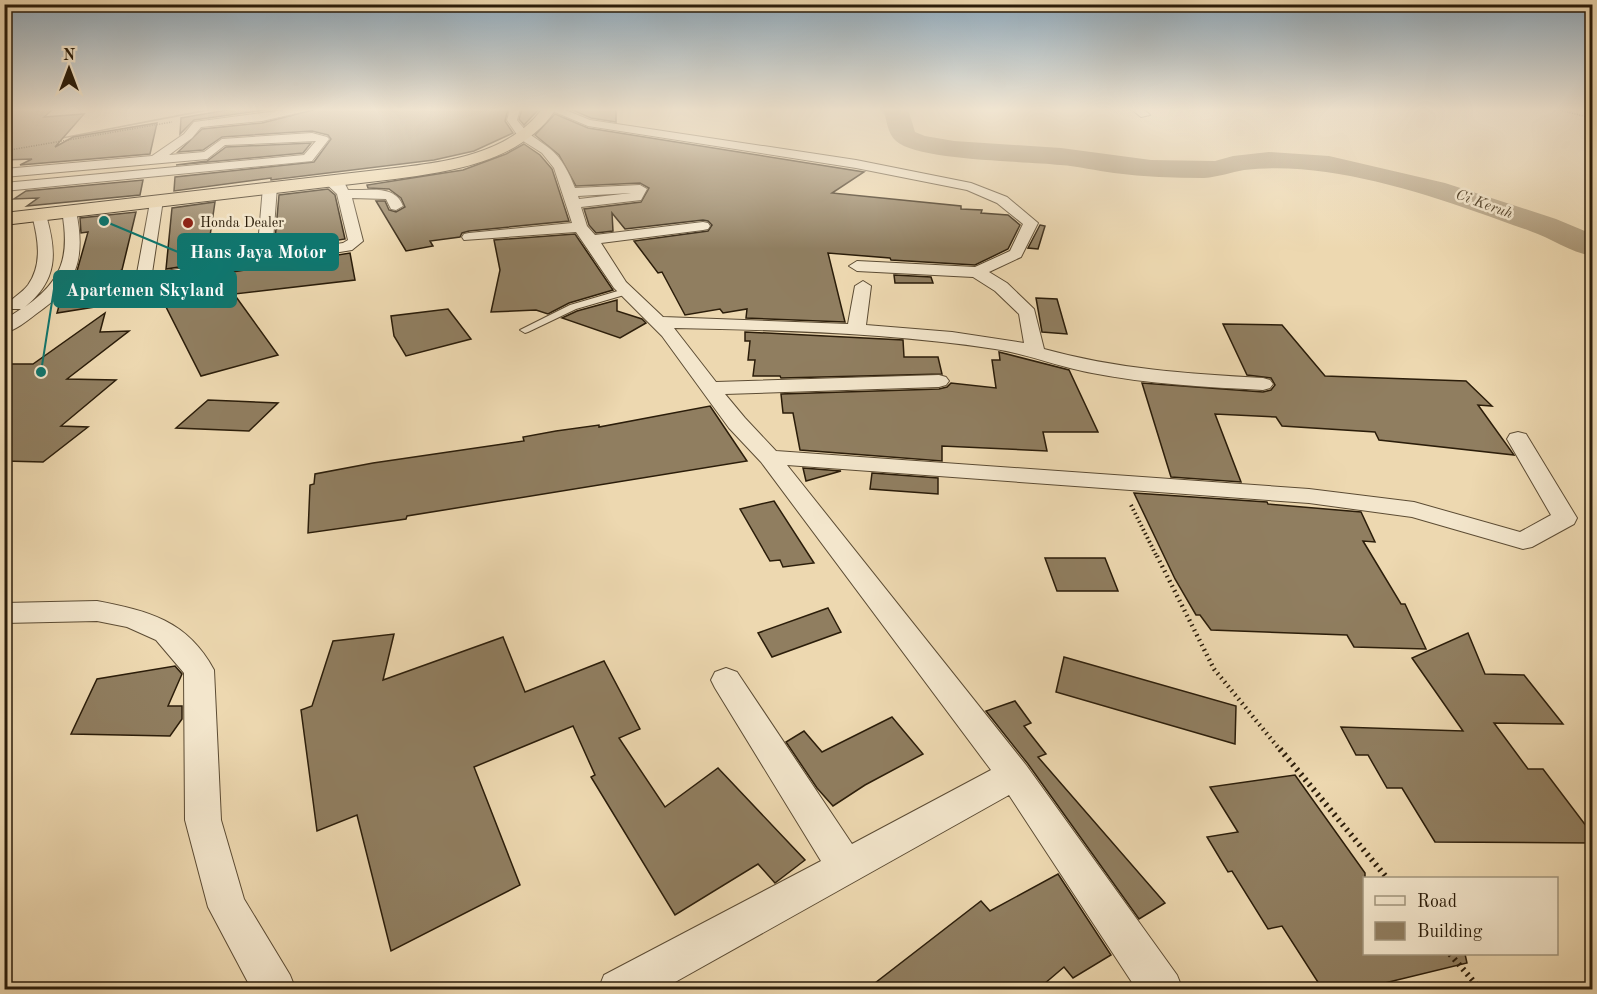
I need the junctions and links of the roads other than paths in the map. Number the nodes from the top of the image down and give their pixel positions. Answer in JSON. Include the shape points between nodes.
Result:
{"nodes":[{"id":1,"x":160,"y":155,"type":"edge"},
{"id":2,"x":203,"y":155,"type":"edge"},
{"id":3,"x":310,"y":155,"type":"edge"},
{"id":4,"x":483,"y":155,"type":"edge"},
{"id":5,"x":549,"y":155,"type":"edge"},
{"id":6,"x":798,"y":155,"type":"edge"},
{"id":7,"x":176,"y":158,"type":"junction"},
{"id":8,"x":155,"y":159,"type":"junction"},
{"id":9,"x":167,"y":171,"type":"junction"},
{"id":10,"x":4,"y":173,"type":"edge"},
{"id":11,"x":328,"y":180,"type":"junction"},
{"id":12,"x":4,"y":187,"type":"edge"},
{"id":13,"x":270,"y":187,"type":"junction"},
{"id":14,"x":344,"y":194,"type":"junction"},
{"id":15,"x":157,"y":200,"type":"junction"},
{"id":16,"x":396,"y":206,"type":"dead end"},
{"id":17,"x":69,"y":211,"type":"junction"},
{"id":18,"x":39,"y":215,"type":"junction"},
{"id":19,"x":579,"y":216,"type":"junction"},
{"id":20,"x":4,"y":219,"type":"edge"},
{"id":21,"x":703,"y":226,"type":"dead end"},
{"id":22,"x":470,"y":237,"type":"dead end"},
{"id":23,"x":264,"y":260,"type":"junction"},
{"id":24,"x":857,"y":266,"type":"dead end"},
{"id":25,"x":977,"y":272,"type":"junction"},
{"id":26,"x":863,"y":286,"type":"dead end"},
{"id":27,"x":628,"y":291,"type":"junction"},
{"id":28,"x":4,"y":314,"type":"edge"},
{"id":29,"x":658,"y":322,"type":"junction"},
{"id":30,"x":4,"y":328,"type":"edge"},
{"id":31,"x":856,"y":329,"type":"junction"},
{"id":32,"x":525,"y":330,"type":"dead end"},
{"id":33,"x":1035,"y":351,"type":"junction"},
{"id":34,"x":939,"y":381,"type":"dead end"},
{"id":35,"x":1263,"y":384,"type":"dead end"},
{"id":36,"x":711,"y":388,"type":"junction"},
{"id":37,"x":1518,"y":439,"type":"dead end"},
{"id":38,"x":769,"y":457,"type":"junction"},
{"id":39,"x":4,"y":613,"type":"edge"},
{"id":40,"x":726,"y":680,"type":"dead end"},
{"id":41,"x":1014,"y":776,"type":"junction"},
{"id":42,"x":846,"y":868,"type":"junction"},
{"id":43,"x":275,"y":990,"type":"edge"},
{"id":44,"x":619,"y":990,"type":"edge"},
{"id":45,"x":1162,"y":990,"type":"edge"}],
"edges":[{"from":1,"to":8,"type":"street"},
{"from":2,"to":7,"type":"street"},
{"from":3,"to":9,"type":"street"},
{"from":4,"to":11,"type":"highway","via":[[413,170]]},
{"from":5,"to":19,"type":"street","via":[[560,167]]},
{"from":6,"to":25,"type":"street","via":[[971,187],[1002,200],[1031,223],[1016,254]]},
{"from":7,"to":8,"type":"street"},
{"from":7,"to":9,"type":"street"},
{"from":8,"to":10,"type":"street"},
{"from":9,"to":12,"type":"street"},
{"from":9,"to":15,"type":"street"},
{"from":11,"to":13,"type":"highway"},
{"from":11,"to":14,"type":"street"},
{"from":13,"to":15,"type":"highway"},
{"from":13,"to":23,"type":"street"},
{"from":14,"to":16,"type":"street","via":[[390,195]]},
{"from":14,"to":23,"type":"street","via":[[356,241],[333,250]]},
{"from":15,"to":17,"type":"highway"},
{"from":15,"to":23,"type":"street","via":[[142,288]]},
{"from":17,"to":18,"type":"highway"},
{"from":17,"to":30,"type":"street","via":[[73,226],[70,269],[61,284],[36,308]]},
{"from":18,"to":20,"type":"highway"},
{"from":18,"to":28,"type":"street","via":[[48,254],[41,279],[34,291]]},
{"from":19,"to":21,"type":"street"},
{"from":19,"to":22,"type":"street"},
{"from":19,"to":27,"type":"street","via":[[620,285]]},
{"from":24,"to":25,"type":"street"},
{"from":25,"to":33,"type":"street","via":[[1001,287],[1028,313]]},
{"from":26,"to":31,"type":"street"},
{"from":27,"to":29,"type":"street"},
{"from":27,"to":32,"type":"lane","via":[[573,307]]},
{"from":29,"to":31,"type":"street"},
{"from":29,"to":36,"type":"street"},
{"from":31,"to":33,"type":"street","via":[[996,343]]},
{"from":33,"to":35,"type":"street","via":[[1090,367]]},
{"from":34,"to":36,"type":"street"},
{"from":36,"to":38,"type":"street"},
{"from":37,"to":38,"type":"street","via":[[1564,518],[1524,541],[1414,510],[1310,496]]},
{"from":38,"to":41,"type":"street"},
{"from":39,"to":43,"type":"street","via":[[97,611],[133,618],[166,632],[199,670],[203,820],[227,907]]},
{"from":40,"to":42,"type":"street"},
{"from":41,"to":42,"type":"street"},
{"from":41,"to":45,"type":"street"},
{"from":42,"to":44,"type":"street"}]}
